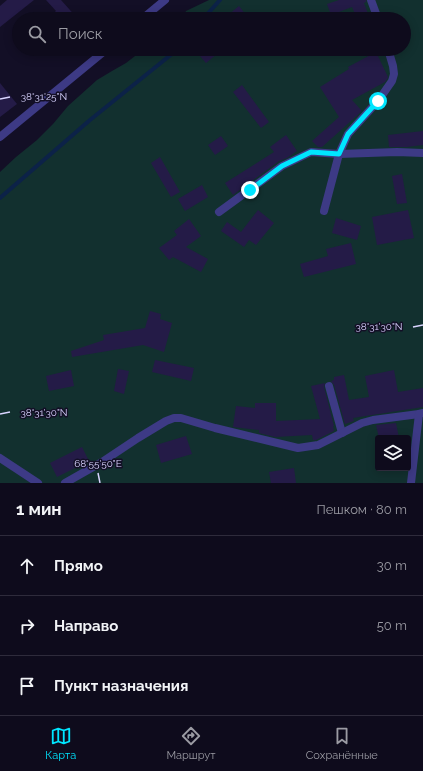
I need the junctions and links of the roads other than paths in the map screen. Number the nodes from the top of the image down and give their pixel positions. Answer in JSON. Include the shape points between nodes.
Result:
{"nodes":[{"id":1,"x":165,"y":0,"type":"edge"},
{"id":2,"x":371,"y":0,"type":"edge"},
{"id":3,"x":150,"y":12,"type":"edge"},
{"id":4,"x":375,"y":12,"type":"edge"},
{"id":5,"x":98,"y":56,"type":"edge"},
{"id":6,"x":390,"y":56,"type":"edge"},
{"id":7,"x":0,"y":137,"type":"edge"},
{"id":8,"x":423,"y":153,"type":"edge"},
{"id":9,"x":339,"y":154,"type":"junction"},
{"id":10,"x":219,"y":212,"type":"dead end"},
{"id":11,"x":324,"y":212,"type":"dead end"},
{"id":12,"x":329,"y":386,"type":"dead end"},
{"id":13,"x":421,"y":414,"type":"edge"},
{"id":14,"x":342,"y":433,"type":"junction"},
{"id":15,"x":0,"y":458,"type":"edge"},
{"id":16,"x":38,"y":483,"type":"edge"},
{"id":17,"x":65,"y":483,"type":"edge"},
{"id":18,"x":411,"y":483,"type":"edge"}],
"edges":[{"from":1,"to":3,"type":"lane"},
{"from":2,"to":4,"type":"lane"},
{"from":5,"to":7,"type":"lane"},
{"from":6,"to":9,"type":"lane","via":[[394,74],[392,81],[378,101],[348,134]]},
{"from":8,"to":9,"type":"lane"},
{"from":9,"to":10,"type":"lane","via":[[311,152],[282,166]]},
{"from":9,"to":11,"type":"lane"},
{"from":12,"to":14,"type":"lane"},
{"from":13,"to":14,"type":"lane","via":[[373,420]]},
{"from":13,"to":18,"type":"lane"},
{"from":14,"to":17,"type":"lane","via":[[318,444],[298,448],[174,418]]},
{"from":15,"to":16,"type":"lane"}]}
